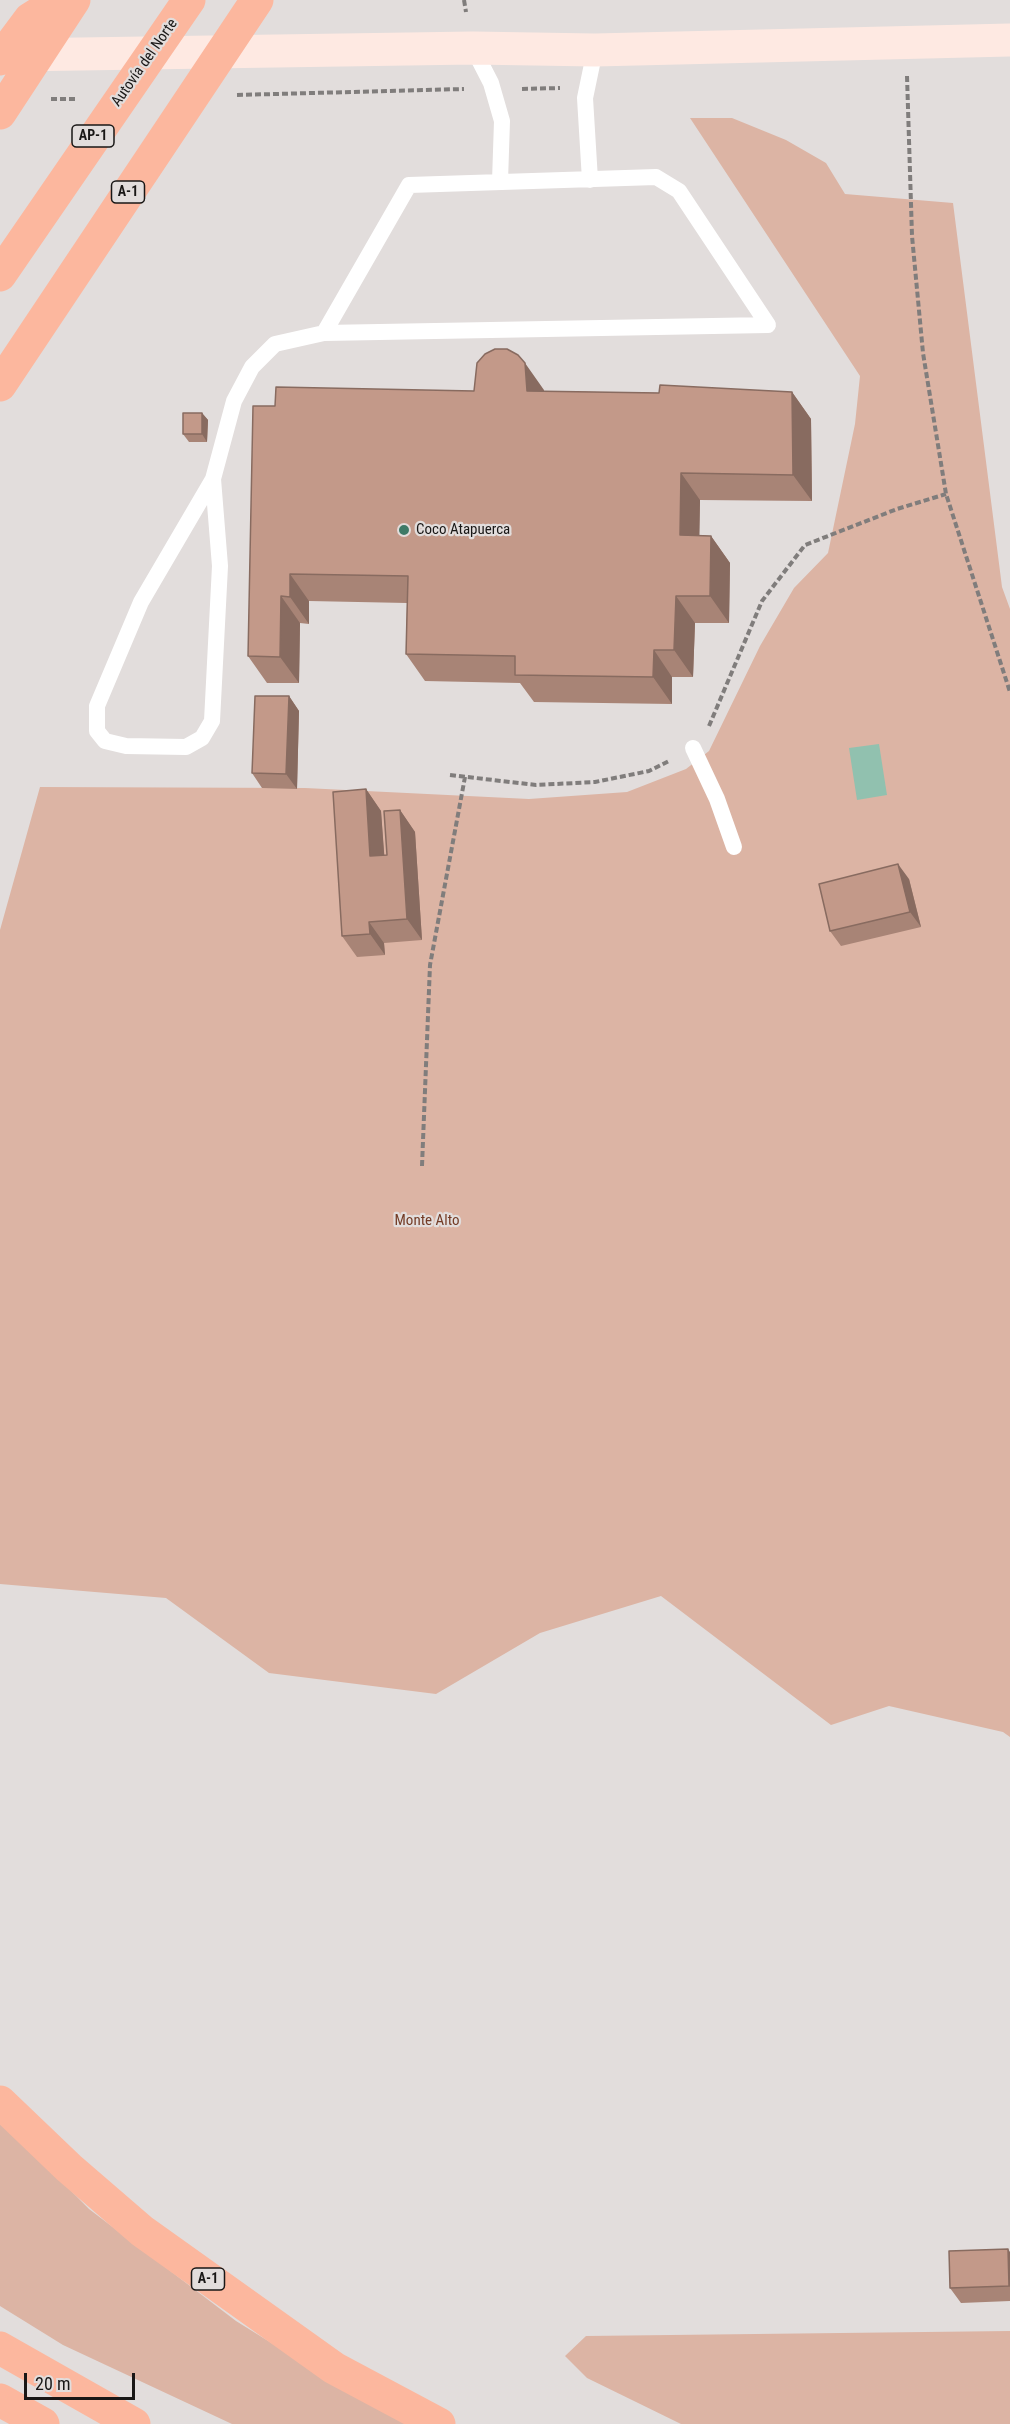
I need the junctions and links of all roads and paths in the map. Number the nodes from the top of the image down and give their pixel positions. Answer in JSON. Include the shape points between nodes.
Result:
{"nodes":[{"id":1,"x":60,"y":0,"type":"edge"},
{"id":2,"x":74,"y":0,"type":"edge"},
{"id":3,"x":189,"y":0,"type":"edge"},
{"id":4,"x":257,"y":0,"type":"edge"},
{"id":5,"x":1010,"y":40,"type":"edge"},
{"id":6,"x":908,"y":43,"type":"junction"},
{"id":7,"x":473,"y":48,"type":"junction"},
{"id":8,"x":595,"y":50,"type":"junction"},
{"id":9,"x":0,"y":57,"type":"edge"},
{"id":10,"x":0,"y":113,"type":"edge"},
{"id":11,"x":590,"y":180,"type":"junction"},
{"id":12,"x":500,"y":181,"type":"junction"},
{"id":13,"x":0,"y":275,"type":"edge"},
{"id":14,"x":324,"y":333,"type":"junction"},
{"id":15,"x":0,"y":385,"type":"edge"},
{"id":16,"x":213,"y":479,"type":"junction"},
{"id":17,"x":946,"y":494,"type":"junction"},
{"id":18,"x":1010,"y":692,"type":"edge"},
{"id":19,"x":693,"y":748,"type":"junction"},
{"id":20,"x":450,"y":775,"type":"dead end"},
{"id":21,"x":465,"y":777,"type":"junction"},
{"id":22,"x":734,"y":847,"type":"dead end"},
{"id":23,"x":422,"y":1166,"type":"dead end"},
{"id":24,"x":0,"y":2102,"type":"edge"},
{"id":25,"x":0,"y":2348,"type":"edge"},
{"id":26,"x":0,"y":2400,"type":"edge"},
{"id":27,"x":42,"y":2424,"type":"edge"},
{"id":28,"x":134,"y":2424,"type":"edge"},
{"id":29,"x":439,"y":2424,"type":"edge"}],
"edges":[{"from":1,"to":9,"type":"highway","via":[[30,19]]},
{"from":2,"to":10,"type":"highway"},
{"from":3,"to":13,"type":"highway","name":"Autovía del Norte","number":"AP-1"},
{"from":4,"to":15,"type":"highway","number":"A-1"},
{"from":5,"to":6,"type":"main road"},
{"from":6,"to":8,"type":"main road"},
{"from":6,"to":17,"type":"path","via":[[906,93],[912,236],[923,353]]},
{"from":7,"to":8,"type":"main road"},
{"from":7,"to":9,"type":"main road"},
{"from":7,"to":12,"type":"lane","via":[[491,83],[502,121]]},
{"from":8,"to":11,"type":"lane","via":[[585,98]]},
{"from":11,"to":12,"type":"lane"},
{"from":11,"to":14,"type":"lane","via":[[656,177],[679,192],[768,325]]},
{"from":12,"to":14,"type":"lane","via":[[409,185]]},
{"from":14,"to":16,"type":"lane","via":[[275,344],[252,368],[234,401]]},
{"from":16,"to":16,"type":"lane","via":[[141,602],[97,706],[97,731],[105,741],[126,746],[186,747],[202,738],[212,721],[220,566]]},
{"from":17,"to":18,"type":"path"},
{"from":17,"to":19,"type":"path","via":[[805,545],[762,602],[701,744]]},
{"from":19,"to":21,"type":"path","via":[[649,771],[595,782],[536,785]]},
{"from":19,"to":22,"type":"lane"},
{"from":20,"to":21,"type":"path"},
{"from":21,"to":23,"type":"path","via":[[430,965]]},
{"from":24,"to":29,"type":"highway","number":"A-1","via":[[142,2231],[334,2368]]},
{"from":25,"to":28,"type":"highway"},
{"from":26,"to":27,"type":"highway"}]}
